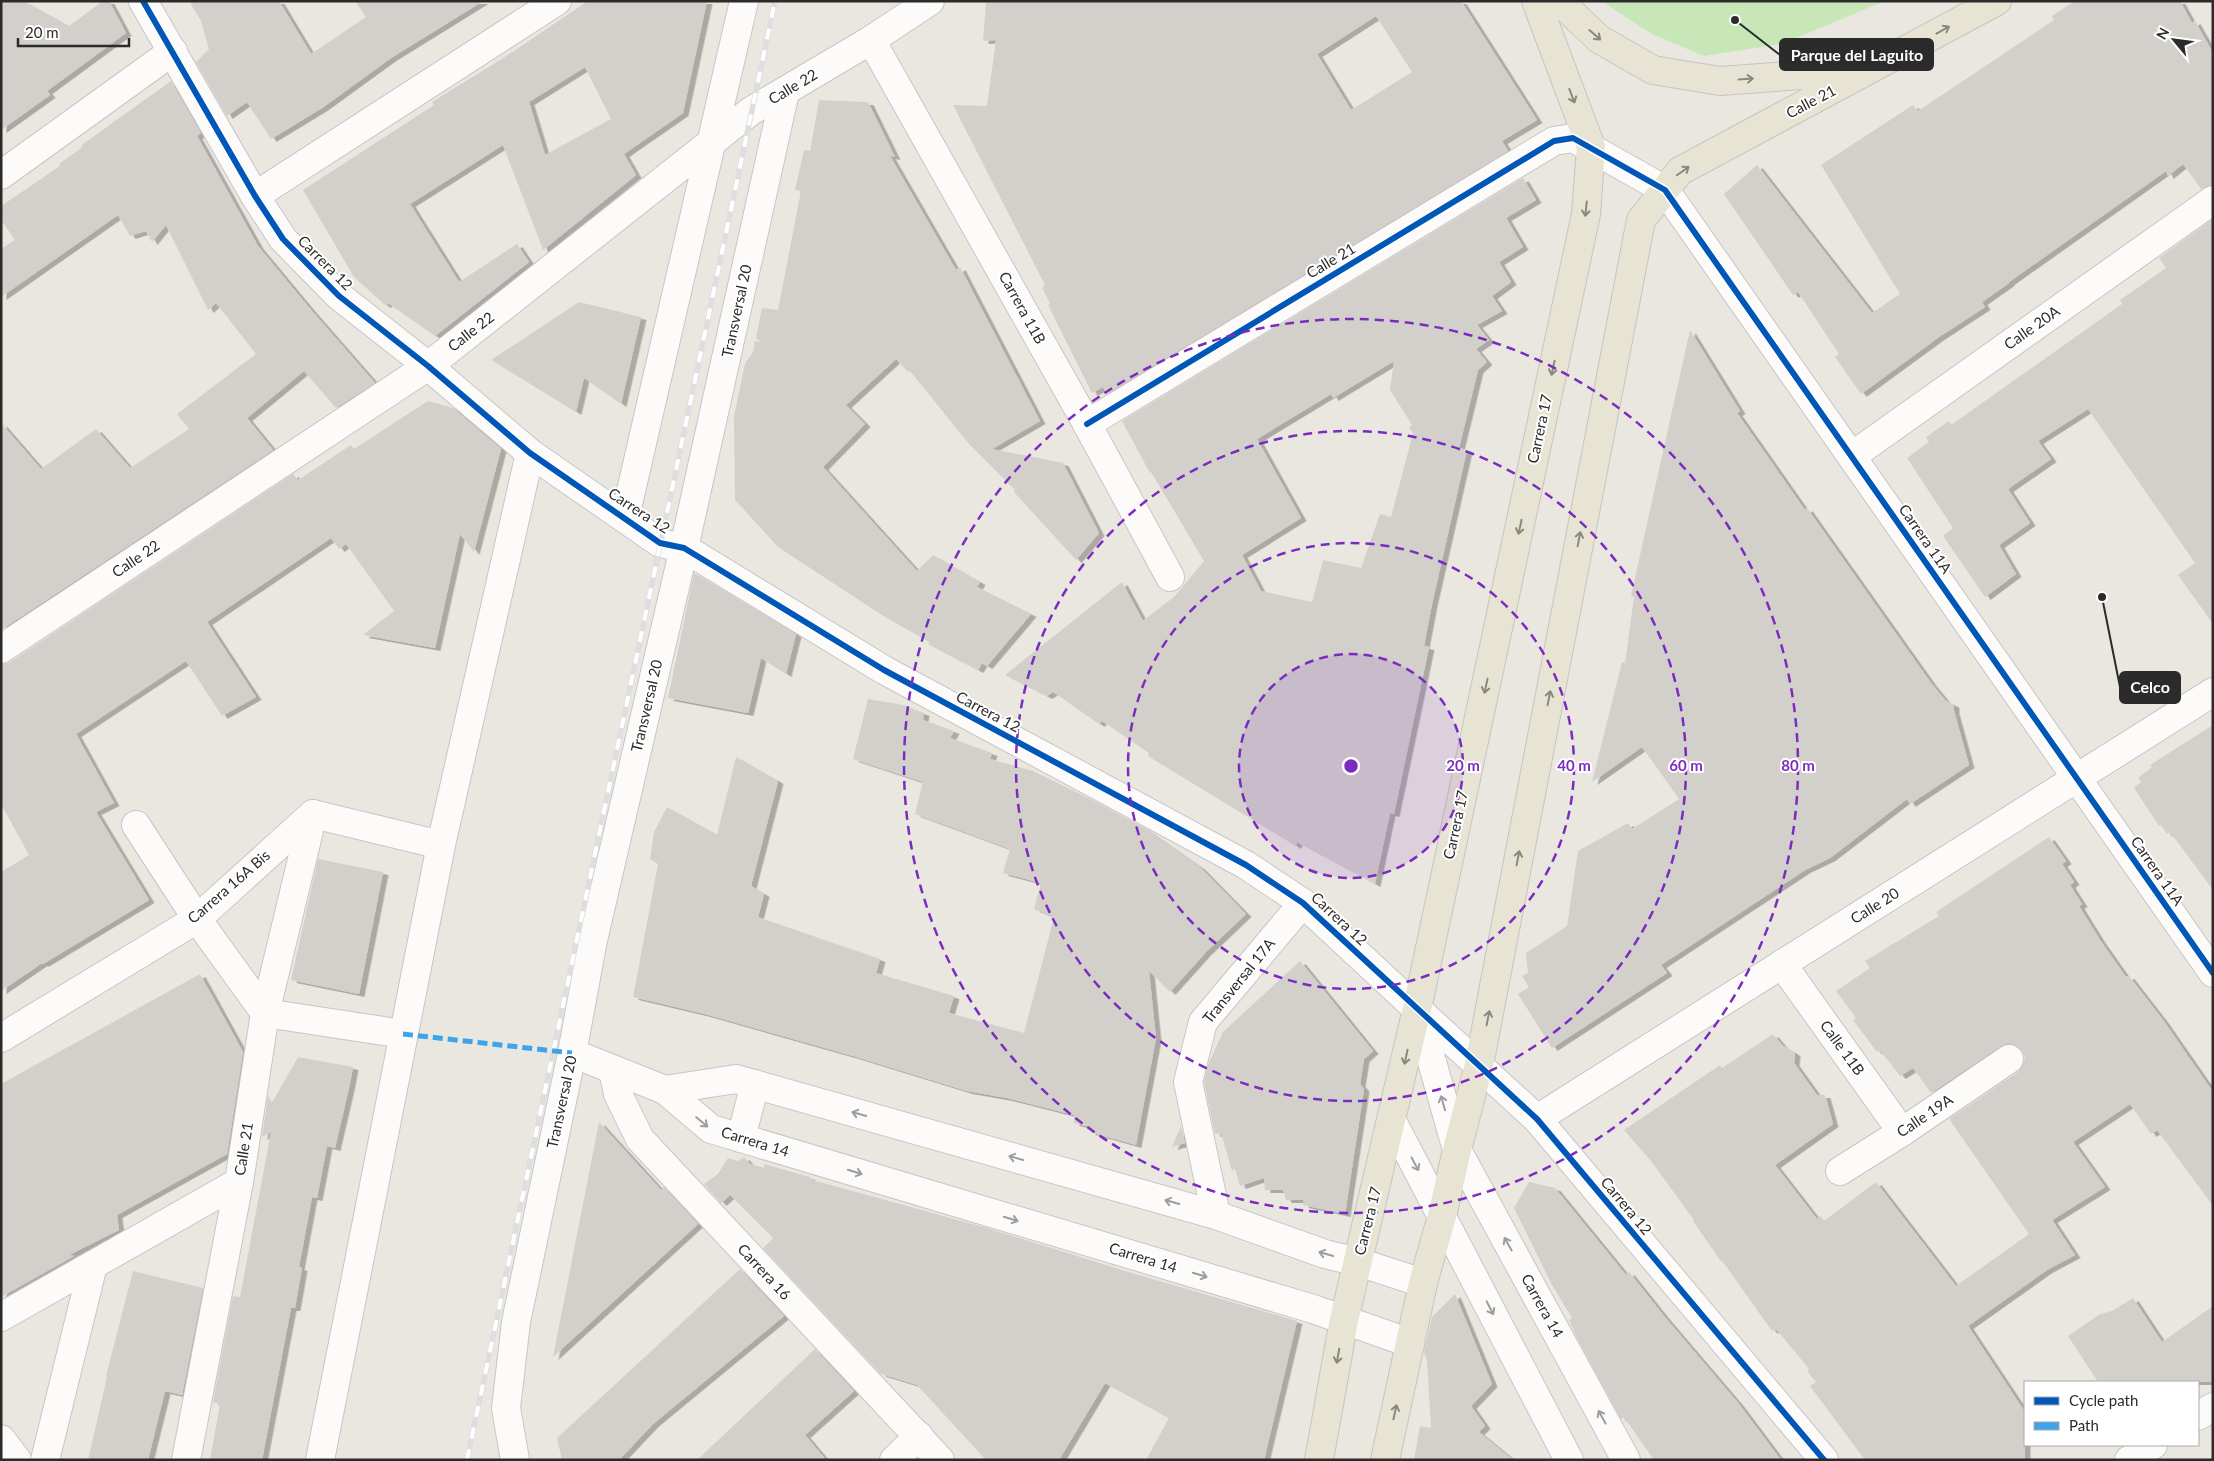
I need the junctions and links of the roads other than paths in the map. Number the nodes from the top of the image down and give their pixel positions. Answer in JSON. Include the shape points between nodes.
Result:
{"nodes":[{"id":1,"x":143,"y":1,"type":"edge"},
{"id":2,"x":557,"y":1,"type":"edge"},
{"id":3,"x":744,"y":1,"type":"edge"},
{"id":4,"x":930,"y":1,"type":"edge"},
{"id":5,"x":1536,"y":1,"type":"edge"},
{"id":6,"x":1560,"y":1,"type":"edge"},
{"id":7,"x":1997,"y":1,"type":"edge"},
{"id":8,"x":871,"y":40,"type":"junction"},
{"id":9,"x":173,"y":51,"type":"junction"},
{"id":10,"x":1870,"y":70,"type":"junction"},
{"id":11,"x":785,"y":92,"type":"junction"},
{"id":12,"x":713,"y":142,"type":"junction"},
{"id":13,"x":1591,"y":154,"type":"junction"},
{"id":14,"x":1,"y":175,"type":"edge"},
{"id":15,"x":1665,"y":190,"type":"junction"},
{"id":16,"x":255,"y":196,"type":"junction"},
{"id":17,"x":2213,"y":200,"type":"edge"},
{"id":18,"x":428,"y":366,"type":"junction"},
{"id":19,"x":1087,"y":424,"type":"junction"},
{"id":20,"x":530,"y":453,"type":"junction"},
{"id":21,"x":1852,"y":456,"type":"junction"},
{"id":22,"x":624,"y":517,"type":"junction"},
{"id":23,"x":684,"y":548,"type":"junction"},
{"id":24,"x":1170,"y":577,"type":"dead end"},
{"id":25,"x":1,"y":649,"type":"edge"},
{"id":26,"x":2213,"y":692,"type":"edge"},
{"id":27,"x":2077,"y":778,"type":"junction"},
{"id":28,"x":312,"y":814,"type":"junction"},
{"id":29,"x":136,"y":825,"type":"dead end"},
{"id":30,"x":441,"y":846,"type":"junction"},
{"id":31,"x":1303,"y":903,"type":"junction"},
{"id":32,"x":197,"y":918,"type":"junction"},
{"id":33,"x":1782,"y":964,"type":"junction"},
{"id":34,"x":2213,"y":973,"type":"edge"},
{"id":35,"x":1416,"y":1009,"type":"junction"},
{"id":36,"x":265,"y":1013,"type":"junction"},
{"id":37,"x":403,"y":1034,"type":"junction"},
{"id":38,"x":1,"y":1038,"type":"edge"},
{"id":39,"x":572,"y":1053,"type":"junction"},
{"id":40,"x":2009,"y":1059,"type":"dead end"},
{"id":41,"x":1478,"y":1066,"type":"junction"},
{"id":42,"x":613,"y":1070,"type":"junction"},
{"id":43,"x":755,"y":1084,"type":"junction"},
{"id":44,"x":665,"y":1090,"type":"junction"},
{"id":45,"x":1537,"y":1119,"type":"junction"},
{"id":46,"x":1392,"y":1121,"type":"junction"},
{"id":47,"x":1902,"y":1132,"type":"junction"},
{"id":48,"x":741,"y":1138,"type":"junction"},
{"id":49,"x":1457,"y":1150,"type":"junction"},
{"id":50,"x":1840,"y":1171,"type":"dead end"},
{"id":51,"x":239,"y":1182,"type":"junction"},
{"id":52,"x":1216,"y":1215,"type":"junction"},
{"id":53,"x":1442,"y":1216,"type":"junction"},
{"id":54,"x":1358,"y":1262,"type":"junction"},
{"id":55,"x":93,"y":1265,"type":"junction"},
{"id":56,"x":1423,"y":1284,"type":"junction"},
{"id":57,"x":1,"y":1317,"type":"edge"},
{"id":58,"x":1344,"y":1320,"type":"junction"},
{"id":59,"x":1410,"y":1343,"type":"junction"},
{"id":60,"x":2213,"y":1407,"type":"edge"},
{"id":61,"x":2199,"y":1415,"type":"edge"},
{"id":62,"x":919,"y":1436,"type":"junction"},
{"id":63,"x":1,"y":1438,"type":"edge"},
{"id":64,"x":2151,"y":1446,"type":"edge"},
{"id":65,"x":17,"y":1460,"type":"edge"},
{"id":66,"x":45,"y":1460,"type":"edge"},
{"id":67,"x":186,"y":1460,"type":"edge"},
{"id":68,"x":320,"y":1460,"type":"edge"},
{"id":69,"x":515,"y":1460,"type":"edge"},
{"id":70,"x":894,"y":1460,"type":"edge"},
{"id":71,"x":940,"y":1460,"type":"edge"},
{"id":72,"x":1319,"y":1460,"type":"edge"},
{"id":73,"x":1385,"y":1460,"type":"edge"},
{"id":74,"x":1569,"y":1460,"type":"edge"},
{"id":75,"x":1626,"y":1460,"type":"edge"},
{"id":76,"x":1824,"y":1460,"type":"edge"},
{"id":77,"x":2129,"y":1460,"type":"edge"}],
"edges":[{"from":1,"to":9,"type":"street","name":"Carrera 12"},
{"from":2,"to":16,"type":"street"},
{"from":3,"to":12,"type":"street"},
{"from":4,"to":8,"type":"street","name":"Calle 22"},
{"from":5,"to":13,"type":"main road","one_way":true},
{"from":6,"to":10,"type":"main road","one_way":true,"via":[[1599,39],[1652,70],[1720,81]]},
{"from":10,"to":7,"type":"main road","name":"Calle 21","one_way":true},
{"from":8,"to":11,"type":"street","name":"Calle 22"},
{"from":8,"to":19,"type":"street","name":"Carrera 11B"},
{"from":9,"to":14,"type":"street"},
{"from":9,"to":16,"type":"street","name":"Carrera 12"},
{"from":15,"to":10,"type":"main road","name":"Calle 21","one_way":true,"via":[[1680,171]]},
{"from":11,"to":12,"type":"street","name":"Calle 22","via":[[751,112]]},
{"from":11,"to":23,"type":"street","name":"Transversal 20"},
{"from":12,"to":18,"type":"street","name":"Calle 22"},
{"from":12,"to":22,"type":"street"},
{"from":13,"to":15,"type":"street","name":"Carrera 11A"},
{"from":13,"to":19,"type":"street","name":"Calle 21","via":[[1573,138],[1554,141]]},
{"from":13,"to":35,"type":"main road","name":"Carrera 17","one_way":true,"via":[[1586,214]]},
{"from":15,"to":21,"type":"street","name":"Carrera 11A"},
{"from":41,"to":15,"type":"main road","name":"Calle 21","one_way":true,"via":[[1640,220]]},
{"from":16,"to":18,"type":"street","name":"Carrera 12","via":[[283,239],[339,296]]},
{"from":17,"to":21,"type":"street","name":"Calle 20A"},
{"from":18,"to":20,"type":"street","name":"Carrera 12"},
{"from":18,"to":25,"type":"street","name":"Calle 22"},
{"from":19,"to":24,"type":"street","name":"Carrera 11B"},
{"from":20,"to":22,"type":"street","name":"Carrera 12"},
{"from":20,"to":30,"type":"street"},
{"from":21,"to":27,"type":"street","name":"Carrera 11A"},
{"from":22,"to":23,"type":"street","name":"Carrera 12","via":[[660,543]]},
{"from":23,"to":31,"type":"street","name":"Carrera 12","via":[[884,670],[1246,864]]},
{"from":23,"to":39,"type":"street","name":"Transversal 20","via":[[593,940]]},
{"from":26,"to":27,"type":"street","name":"Calle 20"},
{"from":27,"to":33,"type":"street","name":"Calle 20"},
{"from":27,"to":34,"type":"street","name":"Carrera 11A"},
{"from":28,"to":30,"type":"street"},
{"from":28,"to":32,"type":"street","name":"Carrera 16A Bis"},
{"from":28,"to":36,"type":"street","name":"Calle 21"},
{"from":29,"to":32,"type":"street"},
{"from":30,"to":37,"type":"street"},
{"from":31,"to":35,"type":"street","name":"Carrera 12"},
{"from":31,"to":52,"type":"street","name":"Transversal 17A","via":[[1203,1022],[1197,1043],[1188,1082]]},
{"from":32,"to":36,"type":"street"},
{"from":32,"to":38,"type":"street","name":"Carrera 16A Bis"},
{"from":33,"to":45,"type":"street","name":"Calle 20"},
{"from":33,"to":47,"type":"street","name":"Calle 11B"},
{"from":35,"to":41,"type":"street","name":"Carrera 12"},
{"from":35,"to":46,"type":"main road","name":"Carrera 17","one_way":true},
{"from":49,"to":35,"type":"street","name":"Carrera 14","one_way":true},
{"from":36,"to":37,"type":"street"},
{"from":36,"to":51,"type":"street","name":"Calle 21"},
{"from":37,"to":68,"type":"street"},
{"from":39,"to":42,"type":"street"},
{"from":39,"to":69,"type":"street","name":"Transversal 20","via":[[516,1322],[506,1408]]},
{"from":40,"to":47,"type":"street","name":"Calle 19A"},
{"from":41,"to":45,"type":"street","name":"Carrera 12"},
{"from":41,"to":49,"type":"main road"},
{"from":42,"to":44,"type":"street"},
{"from":42,"to":62,"type":"street","name":"Carrera 16","via":[[618,1094],[640,1139]]},
{"from":43,"to":44,"type":"street","via":[[736,1079]]},
{"from":43,"to":48,"type":"street"},
{"from":52,"to":43,"type":"street","one_way":true},
{"from":44,"to":48,"type":"street","name":"Carrera 14","one_way":true,"via":[[711,1129]]},
{"from":45,"to":76,"type":"street","name":"Carrera 12"},
{"from":46,"to":53,"type":"street","one_way":true},
{"from":46,"to":54,"type":"main road","name":"Carrera 17"},
{"from":47,"to":50,"type":"street","name":"Calle 19A"},
{"from":48,"to":58,"type":"street","name":"Carrera 14","one_way":true},
{"from":49,"to":53,"type":"main road"},
{"from":75,"to":49,"type":"street","name":"Carrera 14","one_way":true},
{"from":51,"to":55,"type":"street","name":"Calle 21"},
{"from":51,"to":67,"type":"street"},
{"from":54,"to":52,"type":"street","one_way":true,"via":[[1325,1254]]},
{"from":53,"to":56,"type":"main road"},
{"from":53,"to":74,"type":"street","one_way":true},
{"from":54,"to":56,"type":"street"},
{"from":54,"to":58,"type":"main road","name":"Carrera 17"},
{"from":55,"to":57,"type":"street","name":"Calle 21"},
{"from":55,"to":66,"type":"street"},
{"from":56,"to":59,"type":"main road"},
{"from":58,"to":59,"type":"street","name":"Carrera 14"},
{"from":58,"to":72,"type":"main road","name":"Carrera 17","one_way":true},
{"from":73,"to":59,"type":"main road","one_way":true},
{"from":60,"to":61,"type":"street"},
{"from":62,"to":70,"type":"street"},
{"from":62,"to":71,"type":"street","name":"Carrera 16"},
{"from":63,"to":65,"type":"street"},
{"from":64,"to":77,"type":"street"}]}
